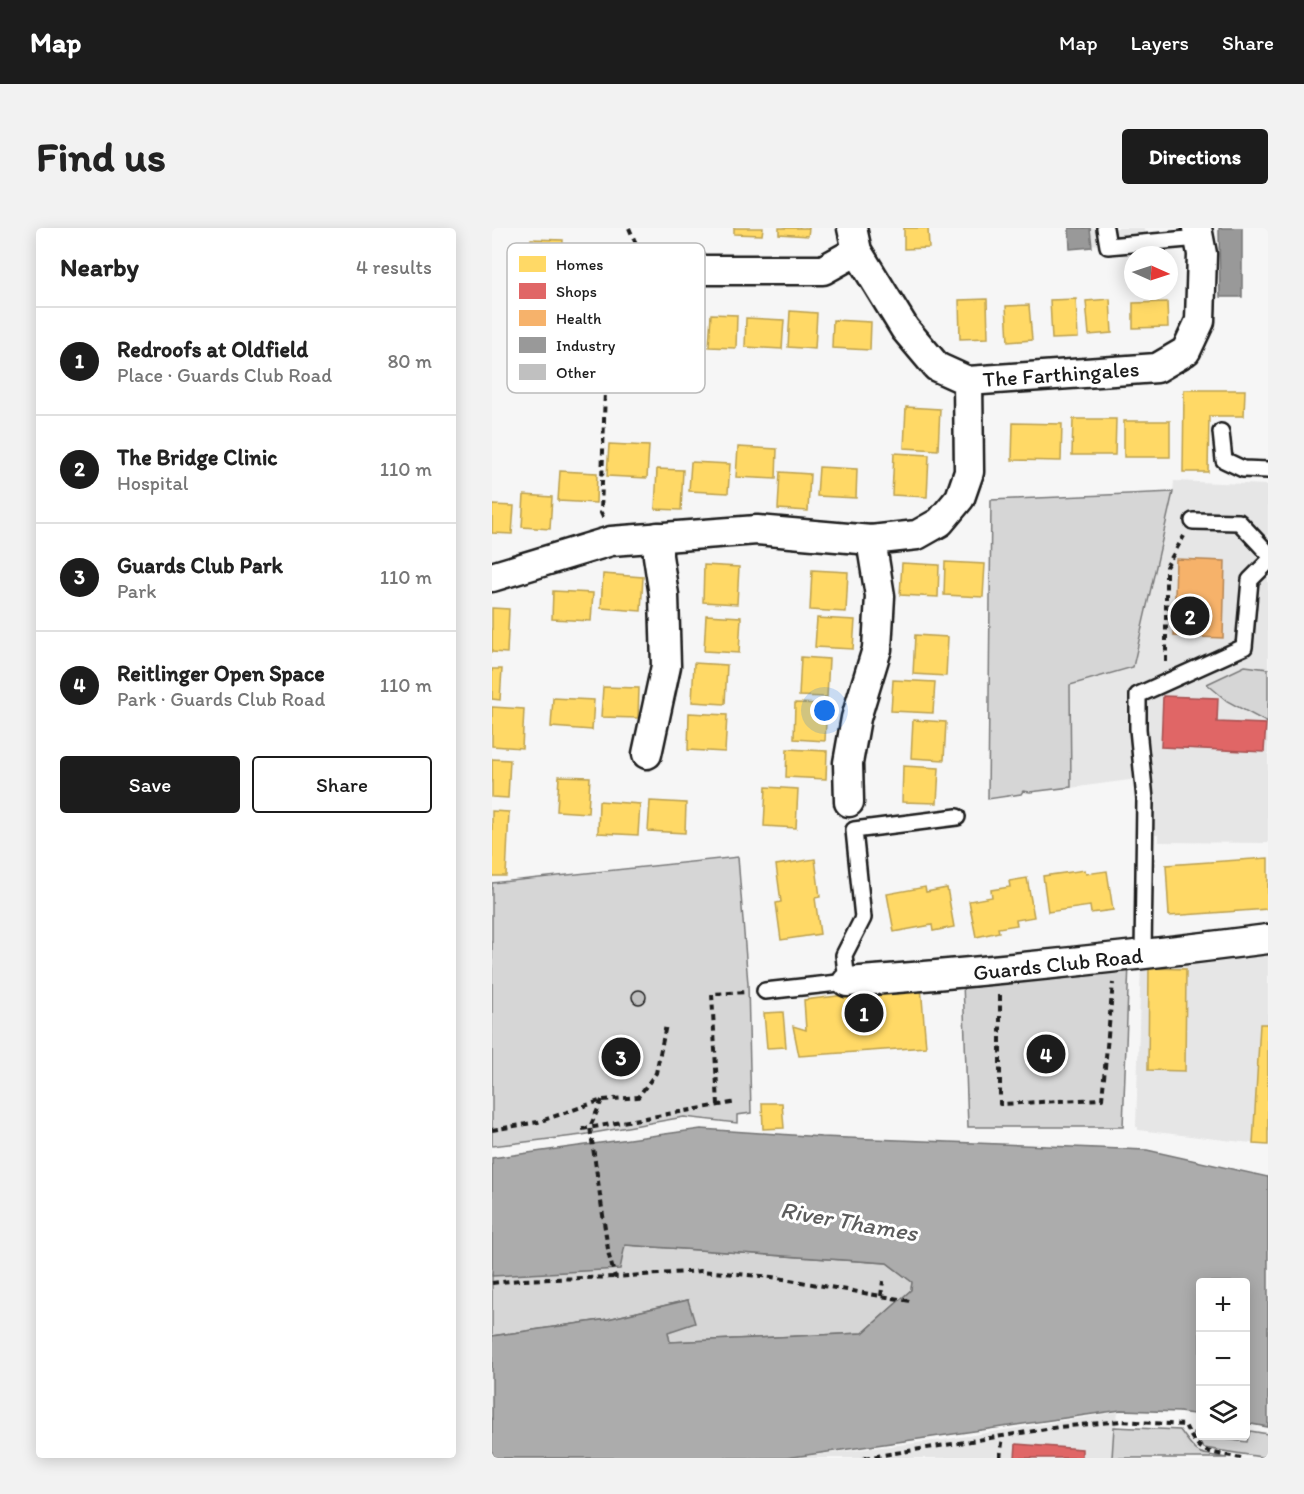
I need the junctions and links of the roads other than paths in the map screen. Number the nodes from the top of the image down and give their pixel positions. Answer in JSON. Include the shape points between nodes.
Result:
{"nodes":[{"id":1,"x":1106,"y":228,"type":"edge"},
{"id":2,"x":1198,"y":233,"type":"edge"},
{"id":3,"x":854,"y":239,"type":"edge"},
{"id":4,"x":705,"y":270,"type":"edge"},
{"id":5,"x":968,"y":381,"type":"junction"},
{"id":6,"x":1221,"y":432,"type":"dead end"},
{"id":7,"x":1268,"y":470,"type":"edge"},
{"id":8,"x":1193,"y":521,"type":"road end"},
{"id":9,"x":658,"y":537,"type":"junction"},
{"id":10,"x":871,"y":540,"type":"junction"},
{"id":11,"x":1268,"y":553,"type":"edge"},
{"id":12,"x":1268,"y":562,"type":"edge"},
{"id":13,"x":492,"y":577,"type":"edge"},
{"id":14,"x":647,"y":754,"type":"dead end"},
{"id":15,"x":849,"y":802,"type":"dead end"},
{"id":16,"x":957,"y":817,"type":"dead end"},
{"id":17,"x":1268,"y":939,"type":"edge"},
{"id":18,"x":1143,"y":955,"type":"junction"},
{"id":19,"x":847,"y":982,"type":"junction"},
{"id":20,"x":765,"y":991,"type":"road end"}],
"edges":[{"from":1,"to":2,"type":"lane","via":[[1108,246]]},
{"from":2,"to":5,"type":"street","name":"The Farthingales","via":[[1202,254],[1200,321],[1186,351],[1157,368]]},
{"from":3,"to":4,"type":"street","via":[[822,270]]},
{"from":3,"to":5,"type":"street","name":"The Farthingales","via":[[905,329],[937,367]]},
{"from":5,"to":10,"type":"street","via":[[969,472],[960,498],[940,522],[917,535]]},
{"from":6,"to":7,"type":"lane","via":[[1224,460],[1243,469]]},
{"from":8,"to":11,"type":"lane","via":[[1239,522]]},
{"from":9,"to":10,"type":"street","via":[[757,530]]},
{"from":9,"to":13,"type":"street","via":[[611,540]]},
{"from":9,"to":14,"type":"street","via":[[666,666]]},
{"from":10,"to":15,"type":"street","via":[[880,596],[877,649],[856,718],[848,763]]},
{"from":12,"to":18,"type":"lane","via":[[1250,580],[1244,647],[1138,695],[1145,799]]},
{"from":16,"to":19,"type":"lane","via":[[854,830],[863,918],[844,955]]},
{"from":17,"to":18,"type":"street","name":"Guards Club Road"},
{"from":18,"to":19,"type":"street","name":"Guards Club Road"},
{"from":19,"to":20,"type":"lane"}]}
